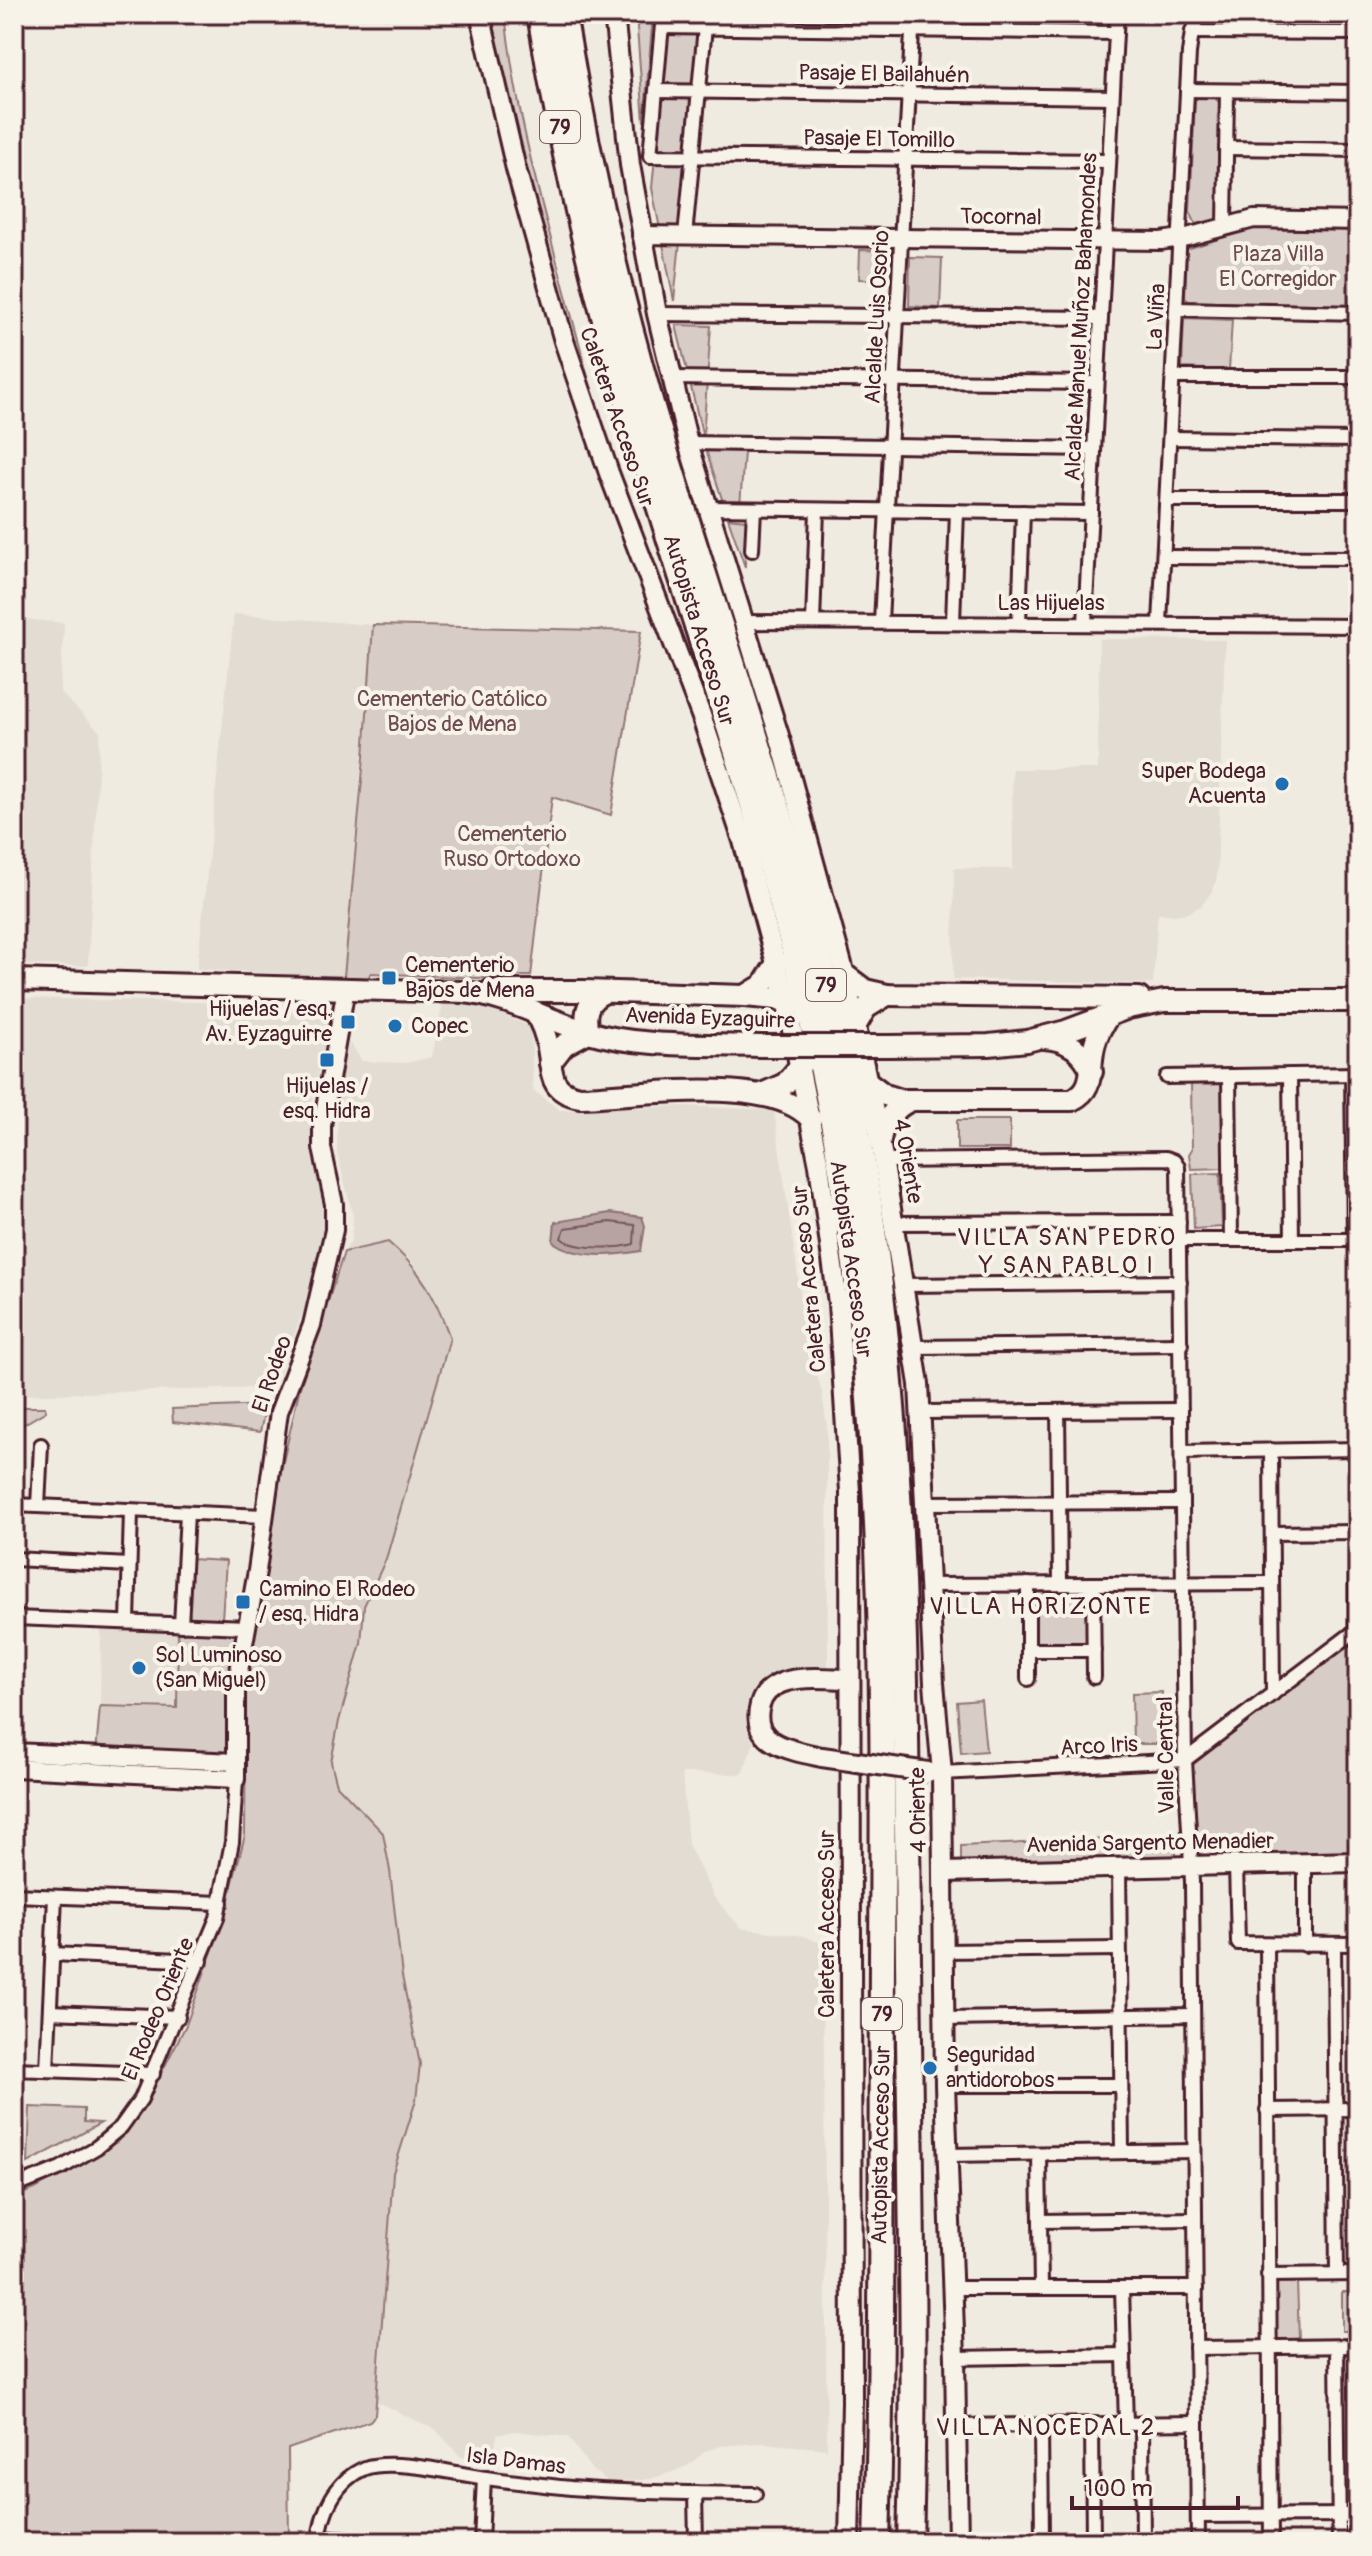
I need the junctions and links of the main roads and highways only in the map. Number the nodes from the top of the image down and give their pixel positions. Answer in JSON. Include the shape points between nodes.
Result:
{"nodes":[{"id":1,"x":480,"y":14,"type":"edge"},
{"id":2,"x":540,"y":14,"type":"edge"},
{"id":3,"x":563,"y":14,"type":"edge"},
{"id":4,"x":573,"y":14,"type":"edge"},
{"id":5,"x":614,"y":14,"type":"edge"},
{"id":6,"x":578,"y":96,"type":"junction"},
{"id":7,"x":777,"y":963,"type":"junction"},
{"id":8,"x":845,"y":975,"type":"junction"},
{"id":9,"x":14,"y":980,"type":"edge"},
{"id":10,"x":474,"y":993,"type":"junction"},
{"id":11,"x":603,"y":993,"type":"junction"},
{"id":12,"x":887,"y":995,"type":"junction"},
{"id":13,"x":745,"y":996,"type":"junction"},
{"id":14,"x":1041,"y":998,"type":"junction"},
{"id":15,"x":786,"y":1000,"type":"junction"},
{"id":16,"x":1181,"y":1000,"type":"junction"},
{"id":17,"x":1358,"y":1001,"type":"edge"},
{"id":18,"x":534,"y":1011,"type":"junction"},
{"id":19,"x":1110,"y":1014,"type":"junction"},
{"id":20,"x":856,"y":1025,"type":"junction"},
{"id":21,"x":588,"y":1032,"type":"junction"},
{"id":22,"x":1044,"y":1038,"type":"junction"},
{"id":23,"x":550,"y":1063,"type":"junction"},
{"id":24,"x":801,"y":1065,"type":"junction"},
{"id":25,"x":1092,"y":1072,"type":"junction"},
{"id":26,"x":869,"y":1083,"type":"junction"},
{"id":27,"x":762,"y":1094,"type":"junction"},
{"id":28,"x":909,"y":1101,"type":"junction"},
{"id":29,"x":811,"y":1119,"type":"junction"},
{"id":30,"x":880,"y":1140,"type":"junction"},
{"id":31,"x":850,"y":1679,"type":"junction"},
{"id":32,"x":935,"y":1772,"type":"junction"},
{"id":33,"x":1358,"y":1862,"type":"edge"},
{"id":34,"x":943,"y":1872,"type":"junction"},
{"id":35,"x":849,"y":2542,"type":"edge"},
{"id":36,"x":877,"y":2542,"type":"edge"},
{"id":37,"x":910,"y":2542,"type":"edge"},
{"id":38,"x":958,"y":2542,"type":"edge"}],
"edges":[{"from":1,"to":7,"type":"main road","name":"Caletera Acceso Sur","via":[[564,341],[724,780]]},
{"from":2,"to":36,"type":"highway","name":"Autopista Acceso Sur","number":"79","via":[[569,170],[608,331],[792,939],[827,1094],[854,1259],[874,1450],[881,1597]]},
{"from":3,"to":6,"type":"highway","name":"Autopista Acceso Sur","number":"79"},
{"from":4,"to":6,"type":"highway"},
{"from":5,"to":8,"type":"main road","via":[[641,235],[672,378]]},
{"from":6,"to":37,"type":"highway","name":"Autopista Acceso Sur","number":"79","via":[[636,352],[808,910],[847,1079],[879,1274],[904,1631],[913,2247]]},
{"from":7,"to":13,"type":"main road","via":[[768,980]]},
{"from":7,"to":15,"type":"main road","name":"Caletera Acceso Sur"},
{"from":8,"to":12,"type":"main road","via":[[865,990]]},
{"from":8,"to":20,"type":"main road"},
{"from":9,"to":10,"type":"main road","name":"Avenida Eyzaguirre"},
{"from":10,"to":11,"type":"main road"},
{"from":10,"to":18,"type":"main road","name":"Avenida Eyzaguirre"},
{"from":11,"to":13,"type":"main road"},
{"from":11,"to":21,"type":"main road","via":[[589,1005]]},
{"from":12,"to":14,"type":"main road"},
{"from":12,"to":20,"type":"main road","via":[[866,1008]]},
{"from":13,"to":15,"type":"main road"},
{"from":14,"to":16,"type":"main road"},
{"from":14,"to":22,"type":"main road","via":[[1052,1013]]},
{"from":15,"to":24,"type":"main road","name":"Caletera Acceso Sur"},
{"from":16,"to":17,"type":"main road","name":"Avenida Eyzaguirre"},
{"from":16,"to":19,"type":"main road","name":"Avenida Eyzaguirre"},
{"from":18,"to":21,"type":"main road","name":"Avenida Eyzaguirre"},
{"from":18,"to":23,"type":"main road"},
{"from":19,"to":22,"type":"main road","name":"Avenida Eyzaguirre"},
{"from":19,"to":25,"type":"main road","via":[[1095,1042]]},
{"from":20,"to":26,"type":"main road"},
{"from":21,"to":22,"type":"main road","name":"Avenida Eyzaguirre","bridge":true,"via":[[641,1042],[759,1046],[989,1045]]},
{"from":21,"to":23,"type":"main road","via":[[564,1045]]},
{"from":22,"to":25,"type":"main road","via":[[1070,1044]]},
{"from":23,"to":27,"type":"main road","via":[[559,1088],[580,1097]]},
{"from":24,"to":27,"type":"main road","via":[[785,1084]]},
{"from":24,"to":29,"type":"main road","name":"Caletera Acceso Sur"},
{"from":25,"to":28,"type":"main road","via":[[1082,1094],[1066,1102]]},
{"from":26,"to":28,"type":"main road","via":[[885,1095]]},
{"from":26,"to":30,"type":"main road","name":"4 Oriente"},
{"from":27,"to":29,"type":"main road","via":[[793,1104]]},
{"from":28,"to":30,"type":"main road","via":[[890,1115]]},
{"from":29,"to":31,"type":"main road","name":"Caletera Acceso Sur","via":[[833,1257],[844,1383]]},
{"from":30,"to":32,"type":"main road","name":"4 Oriente","via":[[922,1412]]},
{"from":31,"to":32,"type":"main road","bridge":true,"via":[[790,1681],[773,1688],[760,1704],[759,1725],[772,1742],[792,1751]]},
{"from":31,"to":35,"type":"main road","name":"Caletera Acceso Sur"},
{"from":32,"to":34,"type":"main road","name":"4 Oriente"},
{"from":33,"to":34,"type":"main road","name":"Avenida Sargento Menadier"},
{"from":34,"to":38,"type":"main road","name":"4 Oriente"}]}
